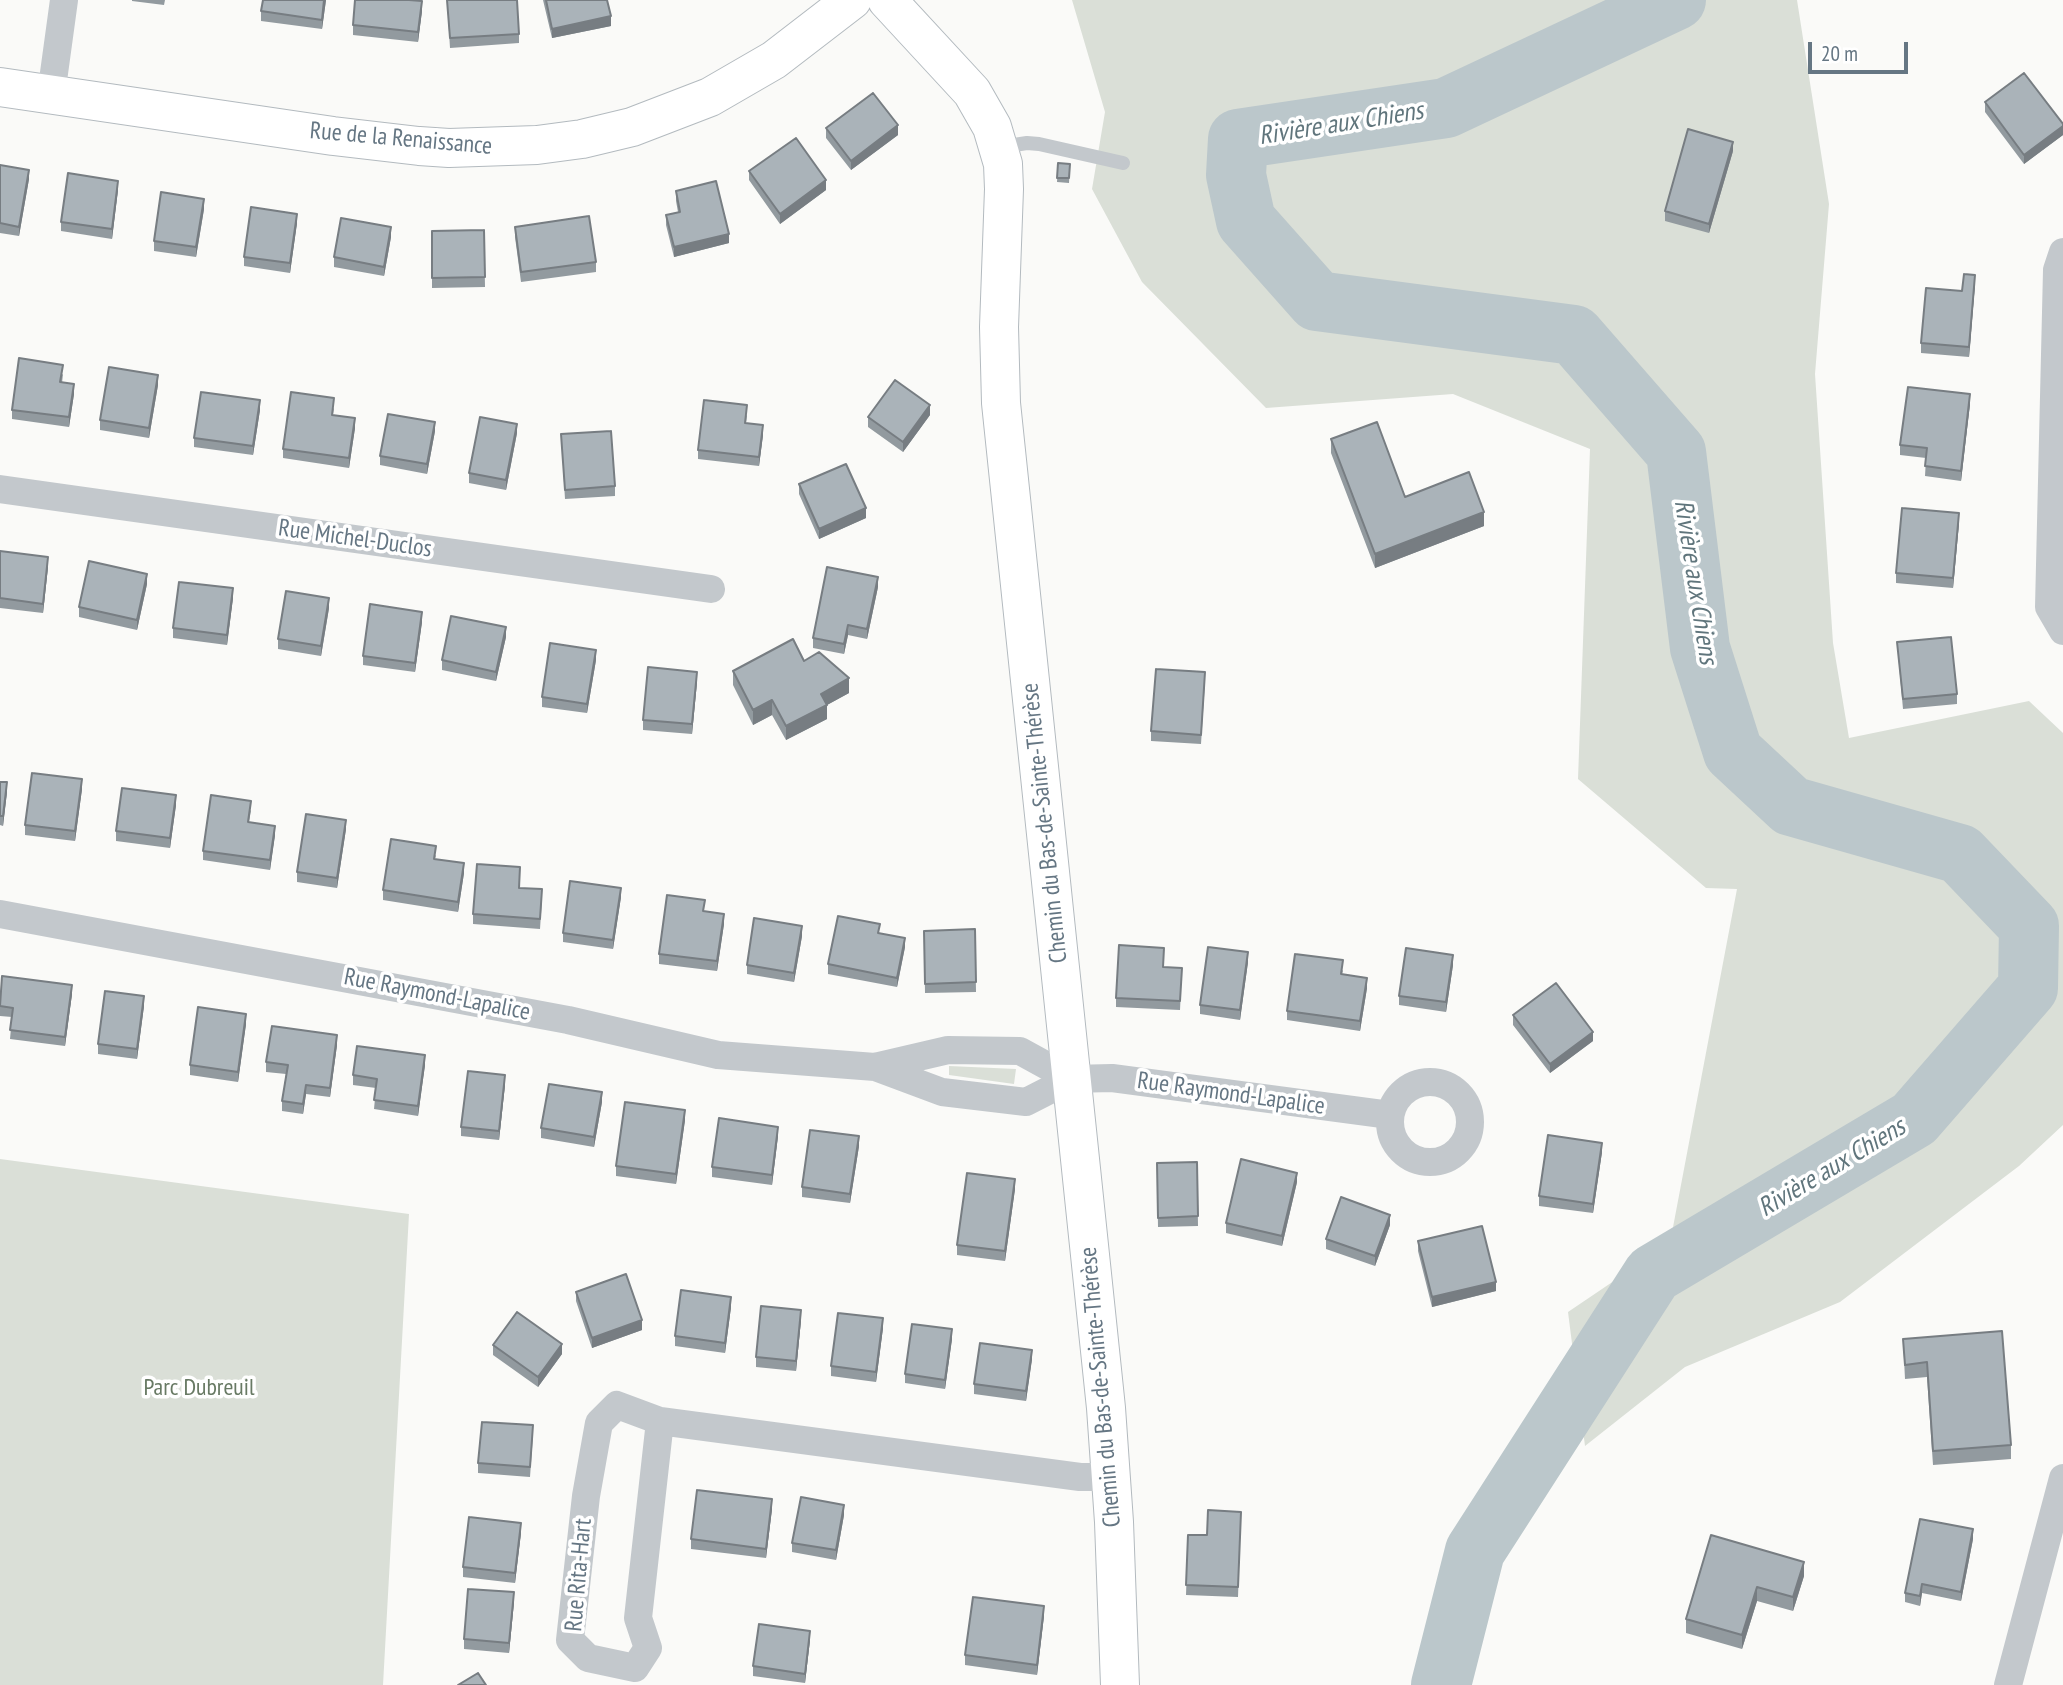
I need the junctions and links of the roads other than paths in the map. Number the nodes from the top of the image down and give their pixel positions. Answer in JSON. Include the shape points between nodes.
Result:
{"nodes":[{"id":1,"x":64,"y":0,"type":"edge"},
{"id":2,"x":852,"y":0,"type":"edge"},
{"id":3,"x":887,"y":0,"type":"edge"},
{"id":4,"x":0,"y":87,"type":"edge"},
{"id":5,"x":51,"y":95,"type":"junction"},
{"id":6,"x":999,"y":148,"type":"junction"},
{"id":7,"x":1123,"y":163,"type":"dead end"},
{"id":8,"x":2063,"y":252,"type":"edge"},
{"id":9,"x":0,"y":489,"type":"edge"},
{"id":10,"x":710,"y":589,"type":"dead end"},
{"id":11,"x":2063,"y":631,"type":"edge"},
{"id":12,"x":0,"y":914,"type":"edge"},
{"id":13,"x":875,"y":1067,"type":"junction"},
{"id":14,"x":1071,"y":1079,"type":"junction"},
{"id":15,"x":1391,"y":1115,"type":"dead end"},
{"id":16,"x":660,"y":1421,"type":"junction"},
{"id":17,"x":1111,"y":1477,"type":"junction"},
{"id":18,"x":2063,"y":1479,"type":"edge"},
{"id":19,"x":1120,"y":1685,"type":"edge"},
{"id":20,"x":2008,"y":1685,"type":"edge"}],
"edges":[{"from":1,"to":5,"type":"street"},
{"from":2,"to":5,"type":"street","name":"Rue de la Renaissance","via":[[774,60],[710,97],[623,130],[537,145],[419,146]]},
{"from":3,"to":6,"type":"street","name":"Chemin du Bas-de-Sainte-Thérèse","via":[[972,92]]},
{"from":4,"to":5,"type":"street","name":"Rue de la Renaissance"},
{"from":6,"to":7,"type":"lane","via":[[1039,144]]},
{"from":6,"to":14,"type":"street","name":"Chemin du Bas-de-Sainte-Thérèse","via":[[1004,189],[1001,403]]},
{"from":8,"to":11,"type":"street","via":[[2057,270],[2049,607]]},
{"from":9,"to":10,"type":"street","name":"Rue Michel-Duclos"},
{"from":12,"to":13,"type":"street","name":"Rue Raymond-Lapalice","via":[[568,1020],[718,1055]]},
{"from":13,"to":14,"type":"street","name":"Rue Raymond-Lapalice","via":[[948,1050],[1020,1051]]},
{"from":13,"to":14,"type":"street","name":"Rue Raymond-Lapalice","via":[[942,1092],[1018,1103]]},
{"from":14,"to":15,"type":"street","name":"Rue Raymond-Lapalice","via":[[1112,1078]]},
{"from":14,"to":17,"type":"street","name":"Chemin du Bas-de-Sainte-Thérèse"},
{"from":16,"to":16,"type":"street","name":"Rue Rita-Hart","via":[[617,1405],[599,1423],[570,1640],[588,1658],[635,1668],[648,1648],[638,1618]]},
{"from":16,"to":17,"type":"street","name":"Rue Rita-Hart","via":[[1080,1477]]},
{"from":17,"to":19,"type":"street","name":"Chemin du Bas-de-Sainte-Thérèse"},
{"from":18,"to":20,"type":"street"}]}
